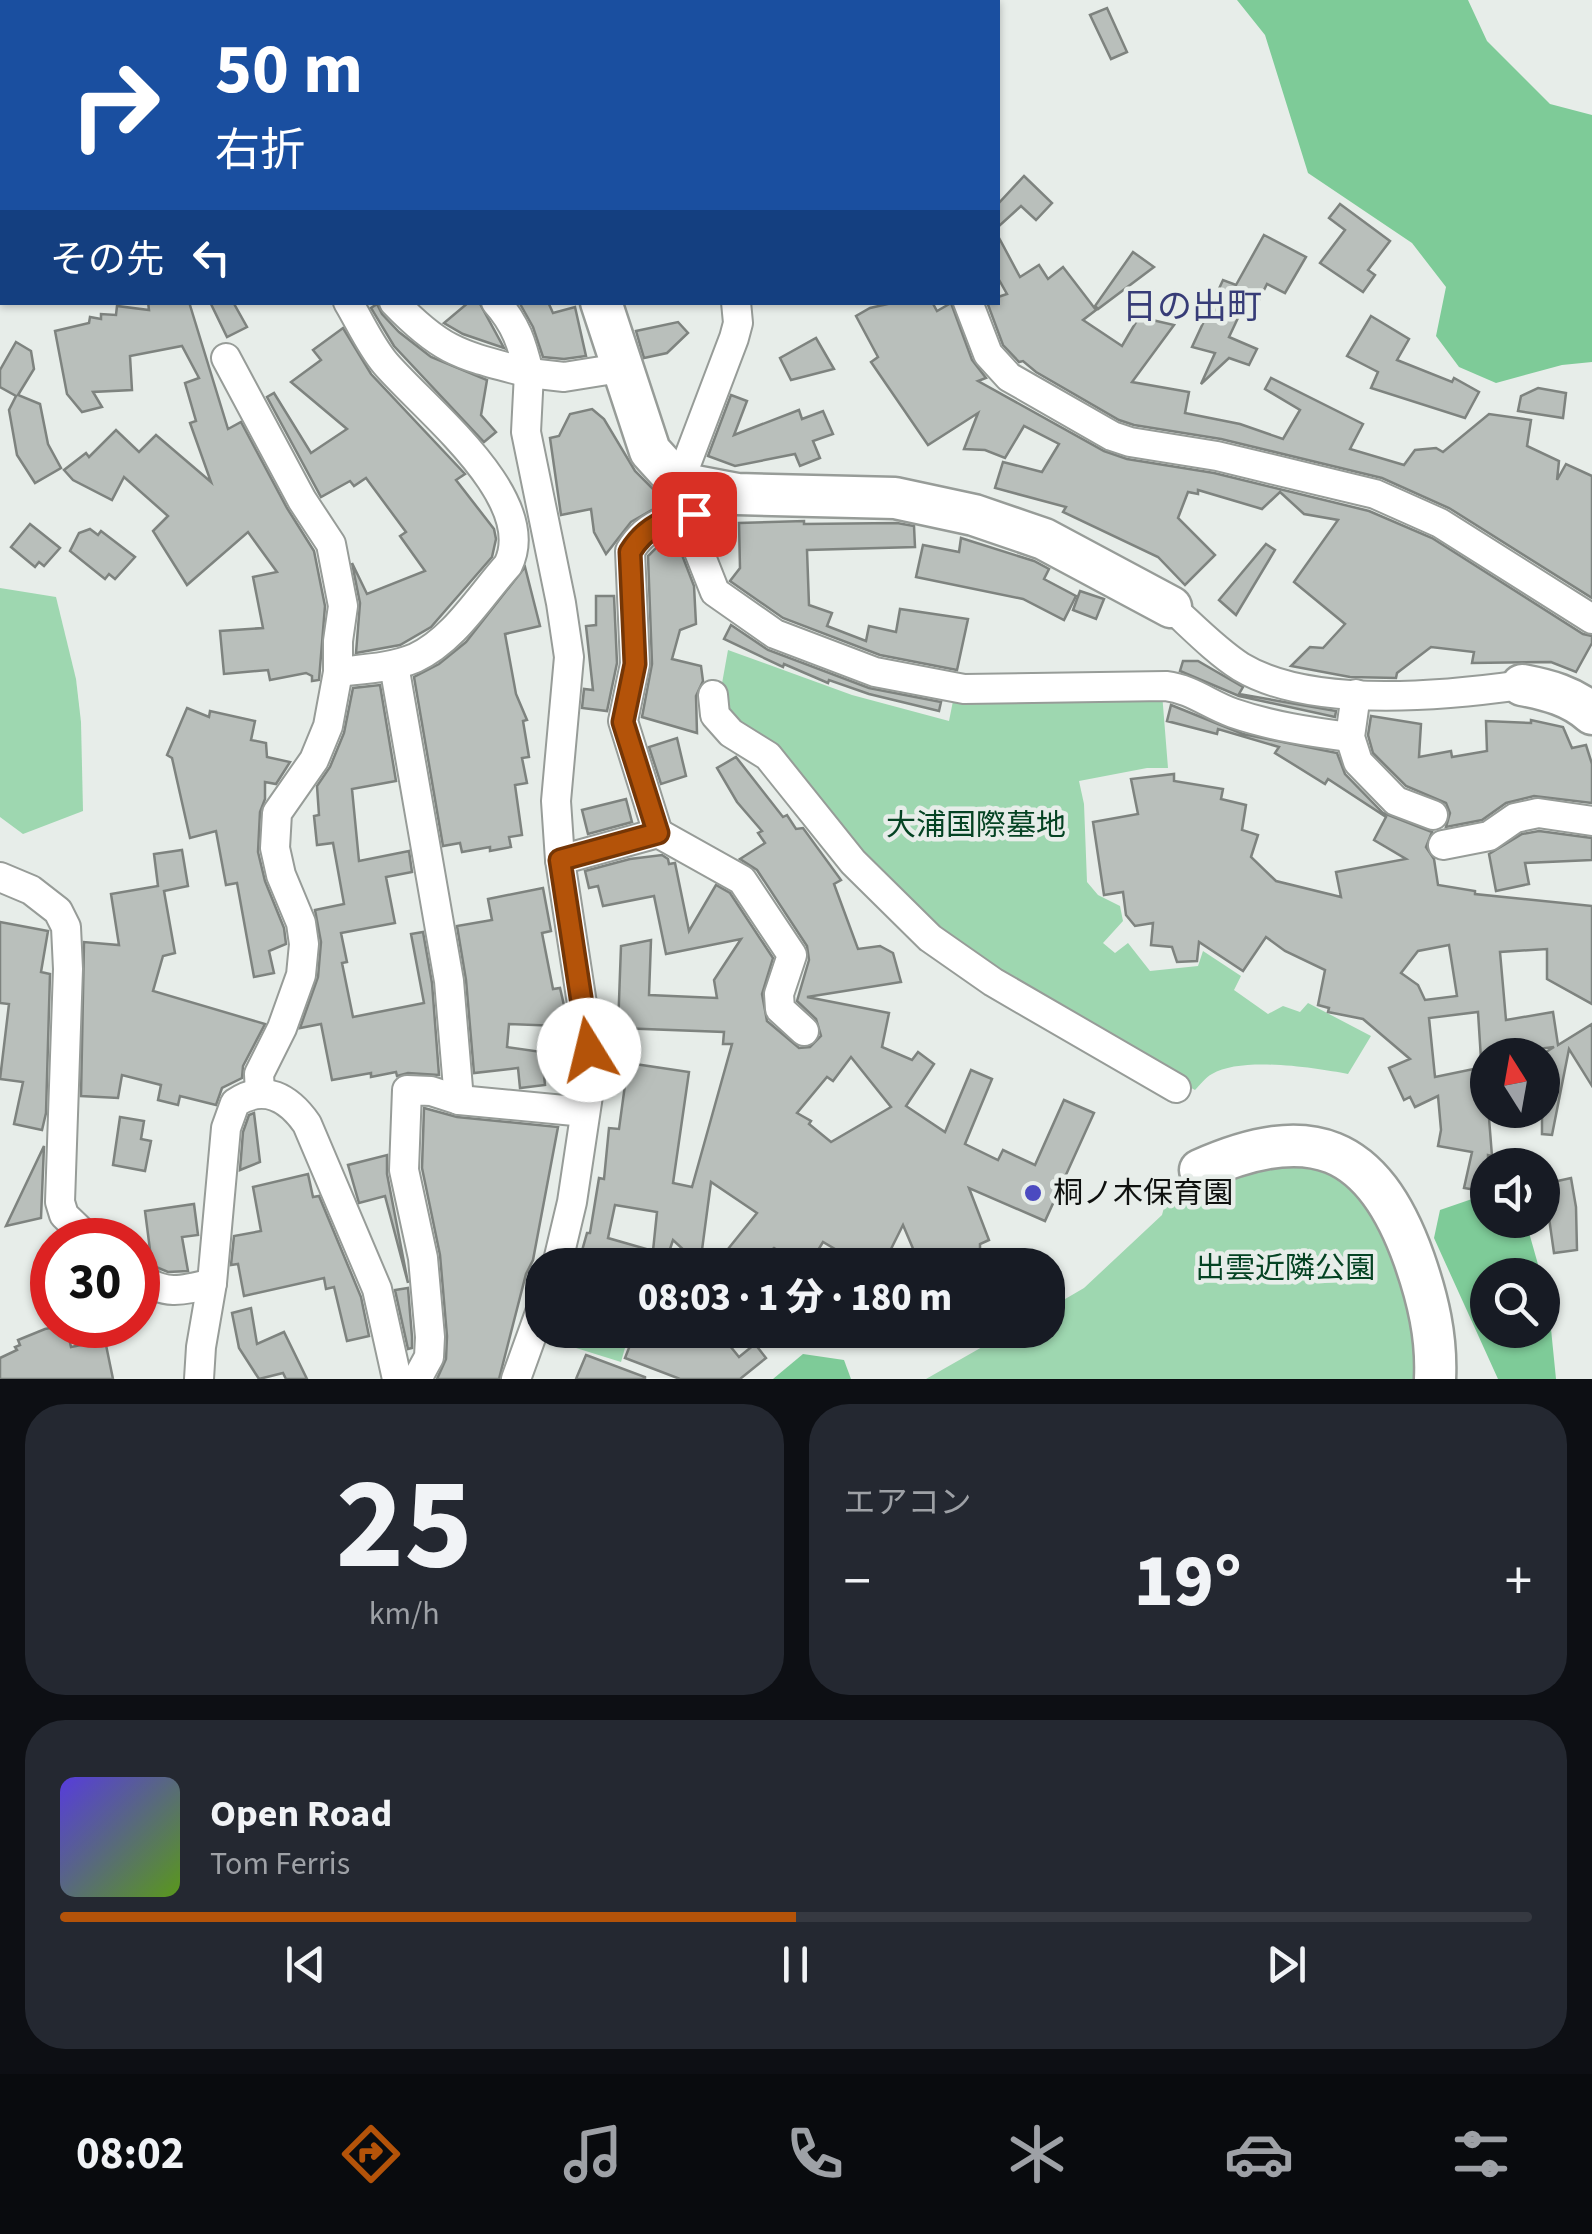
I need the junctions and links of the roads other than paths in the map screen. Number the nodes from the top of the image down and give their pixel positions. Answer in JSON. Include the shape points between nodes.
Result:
{"nodes":[{"id":1,"x":350,"y":305,"type":"edge"},
{"id":2,"x":397,"y":305,"type":"edge"},
{"id":3,"x":499,"y":305,"type":"edge"},
{"id":4,"x":603,"y":305,"type":"edge"},
{"id":5,"x":736,"y":305,"type":"edge"},
{"id":6,"x":969,"y":305,"type":"edge"},
{"id":7,"x":226,"y":358,"type":"dead end"},
{"id":8,"x":620,"y":368,"type":"junction"},
{"id":9,"x":529,"y":372,"type":"junction"},
{"id":10,"x":687,"y":499,"type":"junction"},
{"id":11,"x":548,"y":541,"type":"junction"},
{"id":12,"x":514,"y":542,"type":"junction"},
{"id":13,"x":1171,"y":607,"type":"joint"},
{"id":14,"x":1592,"y":619,"type":"edge"},
{"id":15,"x":394,"y":665,"type":"junction"},
{"id":16,"x":338,"y":672,"type":"junction"},
{"id":17,"x":1522,"y":685,"type":"joint"},
{"id":18,"x":1356,"y":694,"type":"junction"},
{"id":19,"x":713,"y":695,"type":"dead end"},
{"id":20,"x":1592,"y":714,"type":"edge"},
{"id":21,"x":1350,"y":737,"type":"junction"},
{"id":22,"x":1433,"y":814,"type":"dead end"},
{"id":23,"x":1592,"y":821,"type":"edge"},
{"id":24,"x":658,"y":833,"type":"junction"},
{"id":25,"x":1443,"y":846,"type":"dead end"},
{"id":26,"x":560,"y":860,"type":"junction"},
{"id":27,"x":0,"y":877,"type":"edge"},
{"id":28,"x":804,"y":1031,"type":"dead end"},
{"id":29,"x":1176,"y":1088,"type":"dead end"},
{"id":30,"x":260,"y":1093,"type":"junction"},
{"id":31,"x":459,"y":1100,"type":"junction"},
{"id":32,"x":585,"y":1112,"type":"junction"},
{"id":33,"x":1200,"y":1170,"type":"dead end"},
{"id":34,"x":66,"y":1218,"type":"edge"},
{"id":35,"x":560,"y":1248,"type":"edge"},
{"id":36,"x":212,"y":1283,"type":"junction"},
{"id":37,"x":160,"y":1289,"type":"edge"},
{"id":38,"x":527,"y":1348,"type":"edge"},
{"id":39,"x":200,"y":1379,"type":"edge"},
{"id":40,"x":397,"y":1379,"type":"edge"},
{"id":41,"x":418,"y":1379,"type":"edge"},
{"id":42,"x":516,"y":1379,"type":"edge"},
{"id":43,"x":1435,"y":1379,"type":"edge"}],
"edges":[{"from":1,"to":12,"type":"street","via":[[382,360],[492,479]]},
{"from":2,"to":9,"type":"street","via":[[426,335],[458,354]]},
{"from":3,"to":9,"type":"street","via":[[520,334]]},
{"from":4,"to":8,"type":"street"},
{"from":5,"to":10,"type":"street","via":[[738,323]]},
{"from":6,"to":14,"type":"street","via":[[988,354],[1009,376],[1112,436],[1375,494],[1440,523]]},
{"from":7,"to":16,"type":"street","via":[[331,544],[343,606]]},
{"from":8,"to":9,"type":"street","via":[[564,377]]},
{"from":8,"to":10,"type":"street","via":[[650,452]]},
{"from":9,"to":11,"type":"street","via":[[526,432]]},
{"from":10,"to":13,"type":"street","via":[[895,498],[974,515],[1044,538]]},
{"from":10,"to":21,"type":"street","via":[[715,592],[774,634],[875,672],[964,689],[1182,688],[1230,712]]},
{"from":10,"to":24,"type":"street","via":[[630,552],[635,664],[623,722]]},
{"from":11,"to":12,"type":"street"},
{"from":11,"to":26,"type":"street","via":[[569,657],[556,800]]},
{"from":12,"to":15,"type":"street","via":[[508,566],[438,644]]},
{"from":13,"to":18,"type":"street","via":[[1259,676]]},
{"from":15,"to":16,"type":"street"},
{"from":15,"to":31,"type":"street","via":[[449,981]]},
{"from":16,"to":30,"type":"street","via":[[314,760],[276,813],[275,848],[304,944],[301,976],[259,1074]]},
{"from":17,"to":18,"type":"street","via":[[1438,696]]},
{"from":17,"to":20,"type":"street","via":[[1552,691]]},
{"from":18,"to":21,"type":"street"},
{"from":19,"to":29,"type":"street","via":[[715,715],[731,733],[768,756],[853,862],[930,938],[992,982]]},
{"from":21,"to":22,"type":"street","via":[[1358,762],[1396,801]]},
{"from":23,"to":25,"type":"street","via":[[1538,813],[1514,818],[1489,836]]},
{"from":24,"to":26,"type":"street"},
{"from":24,"to":28,"type":"street","via":[[742,880],[792,955],[778,994],[780,1009]]},
{"from":26,"to":32,"type":"street","via":[[592,1068]]},
{"from":27,"to":34,"type":"street","via":[[31,890],[58,911],[66,927],[60,1202]]},
{"from":30,"to":36,"type":"street","via":[[230,1111]]},
{"from":30,"to":40,"type":"street","via":[[295,1107],[307,1124],[378,1288]]},
{"from":31,"to":32,"type":"street"},
{"from":31,"to":41,"type":"street","via":[[407,1090],[404,1170],[423,1258],[430,1337]]},
{"from":32,"to":35,"type":"street"},
{"from":33,"to":43,"type":"street","via":[[1237,1154],[1302,1146],[1357,1163],[1403,1227],[1434,1328]]},
{"from":36,"to":37,"type":"street"},
{"from":36,"to":39,"type":"street"},
{"from":38,"to":42,"type":"street"}]}
